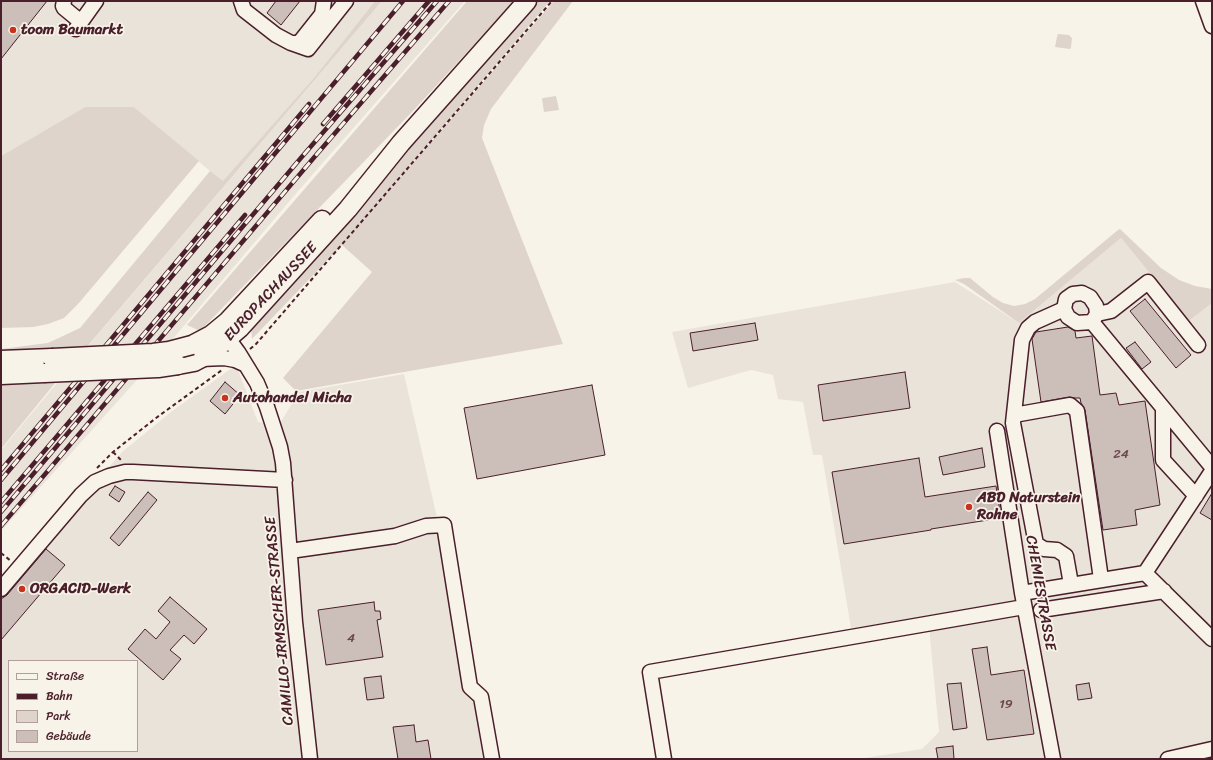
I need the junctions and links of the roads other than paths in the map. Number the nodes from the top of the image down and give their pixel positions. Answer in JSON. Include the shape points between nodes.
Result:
{"nodes":[{"id":1,"x":64,"y":1,"type":"edge"},
{"id":2,"x":96,"y":1,"type":"edge"},
{"id":3,"x":241,"y":1,"type":"edge"},
{"id":4,"x":324,"y":1,"type":"edge"},
{"id":5,"x":346,"y":1,"type":"edge"},
{"id":6,"x":527,"y":1,"type":"edge"},
{"id":7,"x":1203,"y":1,"type":"edge"},
{"id":8,"x":1212,"y":26,"type":"edge"},
{"id":9,"x":291,"y":43,"type":"junction"},
{"id":10,"x":1064,"y":309,"type":"junction"},
{"id":11,"x":1094,"y":318,"type":"junction"},
{"id":12,"x":225,"y":333,"type":"junction"},
{"id":13,"x":1198,"y":345,"type":"dead end"},
{"id":14,"x":197,"y":352,"type":"junction"},
{"id":15,"x":1,"y":360,"type":"edge"},
{"id":16,"x":241,"y":360,"type":"junction"},
{"id":17,"x":48,"y":365,"type":"junction"},
{"id":18,"x":1,"y":375,"type":"edge"},
{"id":19,"x":1163,"y":408,"type":"junction"},
{"id":20,"x":1014,"y":415,"type":"junction"},
{"id":21,"x":997,"y":431,"type":"dead end"},
{"id":22,"x":1212,"y":467,"type":"edge"},
{"id":23,"x":1212,"y":471,"type":"edge"},
{"id":24,"x":285,"y":480,"type":"junction"},
{"id":25,"x":1196,"y":496,"type":"junction"},
{"id":26,"x":290,"y":551,"type":"junction"},
{"id":27,"x":1145,"y":572,"type":"junction"},
{"id":28,"x":1101,"y":579,"type":"junction"},
{"id":29,"x":1071,"y":584,"type":"junction"},
{"id":30,"x":1,"y":589,"type":"edge"},
{"id":31,"x":1164,"y":591,"type":"junction"},
{"id":32,"x":1023,"y":600,"type":"junction"},
{"id":33,"x":1041,"y":610,"type":"dead end"},
{"id":34,"x":1212,"y":639,"type":"edge"},
{"id":35,"x":1212,"y":749,"type":"edge"},
{"id":36,"x":310,"y":759,"type":"edge"},
{"id":37,"x":492,"y":759,"type":"edge"},
{"id":38,"x":664,"y":759,"type":"edge"},
{"id":39,"x":1053,"y":759,"type":"edge"},
{"id":40,"x":1168,"y":759,"type":"edge"}],
"edges":[{"from":1,"to":2,"type":"street","via":[[64,8],[78,26]]},
{"from":3,"to":9,"type":"street","via":[[244,10],[276,36]]},
{"from":4,"to":9,"type":"street","via":[[322,14],[299,43]]},
{"from":5,"to":9,"type":"street","via":[[308,49]]},
{"from":6,"to":12,"type":"main road","name":"EUROPACHAUSSEE","via":[[374,176],[352,192],[317,225]]},
{"from":7,"to":8,"type":"street"},
{"from":10,"to":11,"type":"street","via":[[1068,317],[1077,323]]},
{"from":10,"to":11,"type":"street","via":[[1066,299],[1082,292],[1090,297],[1096,306]]},
{"from":10,"to":20,"type":"street","via":[[1035,322],[1028,328],[1022,340]]},
{"from":11,"to":13,"type":"street","via":[[1111,311],[1148,282]]},
{"from":11,"to":19,"type":"street"},
{"from":12,"to":14,"type":"main road","name":"EUROPACHAUSSEE","via":[[206,338]]},
{"from":12,"to":16,"type":"street","name":"CAMILLO-IRMSCHER-STRASSE"},
{"from":14,"to":16,"type":"street"},
{"from":14,"to":17,"type":"main road","name":"EUROPACHAUSSEE","bridge":true,"via":[[169,351]]},
{"from":14,"to":17,"type":"main road","name":"EUROPACHAUSSEE","bridge":true,"via":[[178,365],[158,368]]},
{"from":15,"to":17,"type":"main road","name":"EUROPACHAUSSEE"},
{"from":16,"to":24,"type":"street","name":"CAMILLO-IRMSCHER-STRASSE","via":[[256,382],[267,407],[280,447]]},
{"from":17,"to":18,"type":"main road","name":"EUROPACHAUSSEE"},
{"from":19,"to":22,"type":"street"},
{"from":19,"to":25,"type":"street","via":[[1164,460]]},
{"from":20,"to":28,"type":"street","via":[[1070,405],[1077,411]]},
{"from":20,"to":29,"type":"street","via":[[1013,423],[1036,544],[1044,549],[1057,550],[1066,556]]},
{"from":21,"to":32,"type":"street","name":"CHEMIESTRASSE"},
{"from":23,"to":25,"type":"street"},
{"from":24,"to":26,"type":"street","name":"CAMILLO-IRMSCHER-STRASSE"},
{"from":24,"to":30,"type":"street","via":[[133,472],[109,476],[88,488]]},
{"from":25,"to":27,"type":"street"},
{"from":26,"to":36,"type":"street","name":"CAMILLO-IRMSCHER-STRASSE"},
{"from":26,"to":37,"type":"street","via":[[395,536],[426,526],[444,525],[470,687],[481,697]]},
{"from":27,"to":28,"type":"street"},
{"from":27,"to":31,"type":"street"},
{"from":28,"to":29,"type":"street"},
{"from":29,"to":32,"type":"street"},
{"from":31,"to":33,"type":"street"},
{"from":31,"to":34,"type":"street"},
{"from":32,"to":38,"type":"street","via":[[986,613],[650,672]]},
{"from":32,"to":39,"type":"street","name":"CHEMIESTRASSE"},
{"from":35,"to":40,"type":"street"}]}
